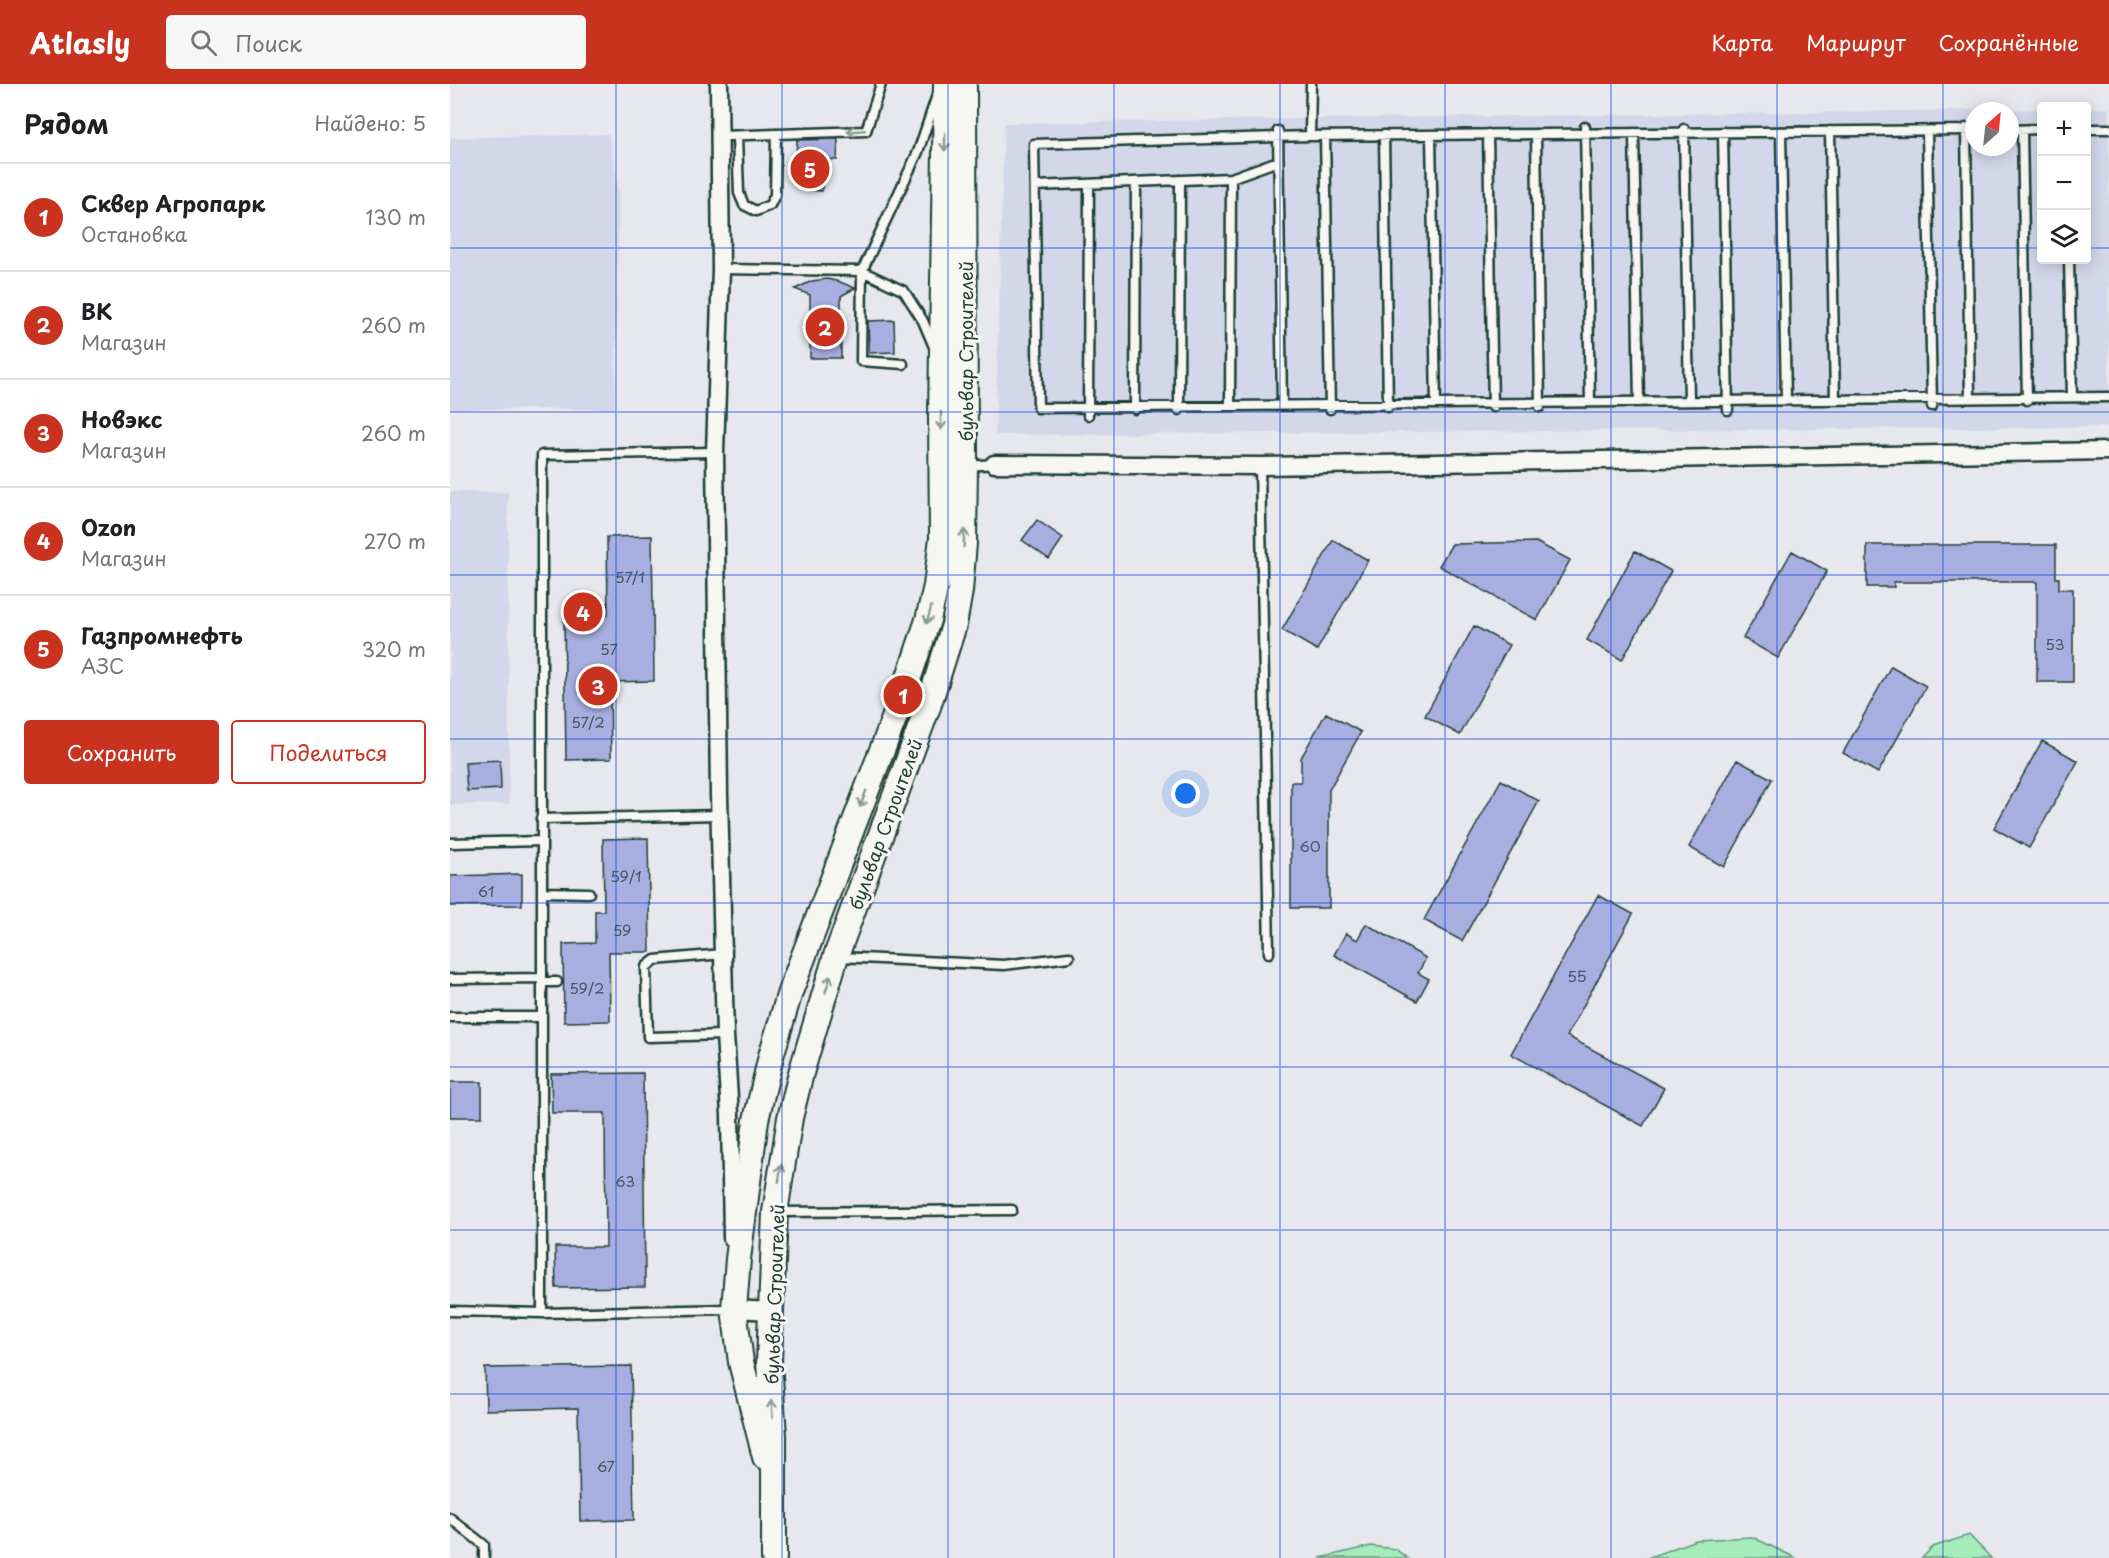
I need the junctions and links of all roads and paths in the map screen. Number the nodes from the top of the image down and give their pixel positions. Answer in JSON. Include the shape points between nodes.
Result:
{"nodes":[{"id":1,"x":719,"y":84,"type":"edge"},
{"id":2,"x":881,"y":84,"type":"edge"},
{"id":3,"x":940,"y":84,"type":"edge"},
{"id":4,"x":946,"y":84,"type":"edge"},
{"id":5,"x":964,"y":84,"type":"edge"},
{"id":6,"x":1311,"y":84,"type":"edge"},
{"id":7,"x":1965,"y":129,"type":"edge"},
{"id":8,"x":2037,"y":129,"type":"edge"},
{"id":9,"x":2091,"y":129,"type":"edge"},
{"id":10,"x":2109,"y":129,"type":"edge"},
{"id":11,"x":1585,"y":130,"type":"junction"},
{"id":12,"x":1927,"y":130,"type":"junction"},
{"id":13,"x":2022,"y":130,"type":"joint"},
{"id":14,"x":1684,"y":131,"type":"junction"},
{"id":15,"x":1830,"y":131,"type":"junction"},
{"id":16,"x":1723,"y":132,"type":"junction"},
{"id":17,"x":1781,"y":132,"type":"junction"},
{"id":18,"x":1635,"y":133,"type":"junction"},
{"id":19,"x":777,"y":134,"type":"junction"},
{"id":20,"x":1278,"y":134,"type":"junction"},
{"id":21,"x":1488,"y":134,"type":"junction"},
{"id":22,"x":1536,"y":134,"type":"junction"},
{"id":23,"x":1384,"y":135,"type":"junction"},
{"id":24,"x":1431,"y":135,"type":"junction"},
{"id":25,"x":719,"y":136,"type":"junction"},
{"id":26,"x":737,"y":136,"type":"junction"},
{"id":27,"x":1310,"y":136,"type":"junction"},
{"id":28,"x":1325,"y":136,"type":"junction"},
{"id":29,"x":1968,"y":156,"type":"edge"},
{"id":30,"x":1278,"y":161,"type":"junction"},
{"id":31,"x":1230,"y":178,"type":"junction"},
{"id":32,"x":1180,"y":180,"type":"junction"},
{"id":33,"x":1136,"y":182,"type":"junction"},
{"id":34,"x":1089,"y":184,"type":"junction"},
{"id":35,"x":1035,"y":186,"type":"junction"},
{"id":36,"x":2069,"y":264,"type":"edge"},
{"id":37,"x":721,"y":269,"type":"junction"},
{"id":38,"x":862,"y":271,"type":"junction"},
{"id":39,"x":903,"y":364,"type":"dead end"},
{"id":40,"x":946,"y":374,"type":"junction"},
{"id":41,"x":2072,"y":397,"type":"junction"},
{"id":42,"x":2109,"y":397,"type":"edge"},
{"id":43,"x":1970,"y":398,"type":"junction"},
{"id":44,"x":2026,"y":399,"type":"junction"},
{"id":45,"x":1786,"y":400,"type":"junction"},
{"id":46,"x":1835,"y":400,"type":"junction"},
{"id":47,"x":1689,"y":401,"type":"junction"},
{"id":48,"x":1590,"y":402,"type":"junction"},
{"id":49,"x":1639,"y":402,"type":"junction"},
{"id":50,"x":1932,"y":402,"type":"junction"},
{"id":51,"x":1436,"y":404,"type":"junction"},
{"id":52,"x":1282,"y":405,"type":"junction"},
{"id":53,"x":1388,"y":405,"type":"junction"},
{"id":54,"x":1493,"y":405,"type":"junction"},
{"id":55,"x":1540,"y":405,"type":"junction"},
{"id":56,"x":1728,"y":405,"type":"junction"},
{"id":57,"x":1230,"y":406,"type":"junction"},
{"id":58,"x":1330,"y":407,"type":"junction"},
{"id":59,"x":1135,"y":408,"type":"junction"},
{"id":60,"x":1179,"y":408,"type":"junction"},
{"id":61,"x":1088,"y":411,"type":"junction"},
{"id":62,"x":2109,"y":451,"type":"edge"},
{"id":63,"x":715,"y":452,"type":"junction"},
{"id":64,"x":994,"y":464,"type":"joint"},
{"id":65,"x":953,"y":466,"type":"junction"},
{"id":66,"x":1260,"y":466,"type":"junction"},
{"id":67,"x":720,"y":815,"type":"junction"},
{"id":68,"x":541,"y":819,"type":"junction"},
{"id":69,"x":541,"y":841,"type":"junction"},
{"id":70,"x":450,"y":843,"type":"edge"},
{"id":71,"x":542,"y":892,"type":"junction"},
{"id":72,"x":589,"y":893,"type":"dead end"},
{"id":73,"x":806,"y":949,"type":"junction"},
{"id":74,"x":1269,"y":952,"type":"dead end"},
{"id":75,"x":723,"y":954,"type":"junction"},
{"id":76,"x":836,"y":956,"type":"junction"},
{"id":77,"x":1069,"y":957,"type":"dead end"},
{"id":78,"x":450,"y":979,"type":"edge"},
{"id":79,"x":542,"y":980,"type":"junction"},
{"id":80,"x":557,"y":982,"type":"dead end"},
{"id":81,"x":450,"y":1017,"type":"edge"},
{"id":82,"x":541,"y":1017,"type":"junction"},
{"id":83,"x":725,"y":1035,"type":"junction"},
{"id":84,"x":730,"y":1114,"type":"junction"},
{"id":85,"x":756,"y":1120,"type":"junction"},
{"id":86,"x":1012,"y":1210,"type":"dead end"},
{"id":87,"x":775,"y":1212,"type":"junction"},
{"id":88,"x":734,"y":1309,"type":"junction"},
{"id":89,"x":450,"y":1311,"type":"edge"},
{"id":90,"x":771,"y":1311,"type":"junction"},
{"id":91,"x":542,"y":1313,"type":"junction"},
{"id":92,"x":774,"y":1489,"type":"junction"},
{"id":93,"x":450,"y":1518,"type":"edge"},
{"id":94,"x":484,"y":1558,"type":"edge"},
{"id":95,"x":774,"y":1558,"type":"edge"}],
"edges":[{"from":1,"to":25,"type":"street","name":"бульвар Строителей"},
{"from":2,"to":19,"type":"lane","one_way":true,"via":[[866,131]]},
{"from":3,"to":38,"type":"lane","via":[[918,152]]},
{"from":4,"to":40,"type":"main road","name":"бульвар Строителей","one_way":true},
{"from":5,"to":65,"type":"main road","name":"бульвар Строителей","via":[[960,405]]},
{"from":6,"to":27,"type":"lane"},
{"from":7,"to":12,"type":"lane"},
{"from":8,"to":13,"type":"lane"},
{"from":9,"to":10,"type":"lane"},
{"from":11,"to":18,"type":"lane"},
{"from":11,"to":22,"type":"lane"},
{"from":11,"to":48,"type":"lane"},
{"from":12,"to":15,"type":"lane"},
{"from":12,"to":50,"type":"lane"},
{"from":13,"to":44,"type":"lane"},
{"from":14,"to":16,"type":"lane"},
{"from":14,"to":18,"type":"lane"},
{"from":14,"to":47,"type":"lane"},
{"from":15,"to":17,"type":"lane"},
{"from":15,"to":46,"type":"lane"},
{"from":16,"to":17,"type":"lane"},
{"from":16,"to":56,"type":"lane"},
{"from":17,"to":45,"type":"lane"},
{"from":18,"to":49,"type":"lane"},
{"from":19,"to":26,"type":"lane"},
{"from":19,"to":26,"type":"lane","via":[[776,195],[770,205],[756,211],[744,205],[739,193]]},
{"from":20,"to":27,"type":"lane"},
{"from":20,"to":30,"type":"lane"},
{"from":20,"to":35,"type":"lane","via":[[1034,144]]},
{"from":21,"to":22,"type":"lane"},
{"from":21,"to":24,"type":"lane"},
{"from":21,"to":54,"type":"lane"},
{"from":22,"to":55,"type":"lane"},
{"from":23,"to":24,"type":"lane"},
{"from":23,"to":28,"type":"lane"},
{"from":23,"to":53,"type":"lane"},
{"from":24,"to":51,"type":"lane"},
{"from":25,"to":26,"type":"lane"},
{"from":25,"to":37,"type":"street","name":"бульвар Строителей"},
{"from":27,"to":28,"type":"lane"},
{"from":28,"to":58,"type":"lane"},
{"from":29,"to":43,"type":"lane"},
{"from":30,"to":31,"type":"lane"},
{"from":30,"to":52,"type":"lane"},
{"from":31,"to":32,"type":"lane"},
{"from":31,"to":57,"type":"lane"},
{"from":32,"to":33,"type":"lane"},
{"from":32,"to":60,"type":"lane"},
{"from":33,"to":34,"type":"lane"},
{"from":33,"to":59,"type":"lane"},
{"from":34,"to":35,"type":"lane"},
{"from":34,"to":61,"type":"lane"},
{"from":35,"to":61,"type":"lane","via":[[1038,408]]},
{"from":36,"to":41,"type":"lane"},
{"from":37,"to":38,"type":"lane"},
{"from":37,"to":63,"type":"street","name":"бульвар Строителей"},
{"from":38,"to":39,"type":"lane","via":[[861,362]]},
{"from":38,"to":40,"type":"lane","via":[[904,291],[923,321]]},
{"from":40,"to":65,"type":"main road","name":"бульвар Строителей","one_way":true},
{"from":41,"to":42,"type":"lane"},
{"from":41,"to":44,"type":"lane"},
{"from":43,"to":44,"type":"lane"},
{"from":43,"to":50,"type":"lane"},
{"from":45,"to":46,"type":"lane"},
{"from":45,"to":56,"type":"lane"},
{"from":46,"to":50,"type":"lane"},
{"from":47,"to":49,"type":"lane"},
{"from":47,"to":56,"type":"lane"},
{"from":48,"to":49,"type":"lane"},
{"from":48,"to":55,"type":"lane"},
{"from":51,"to":53,"type":"lane"},
{"from":51,"to":54,"type":"lane"},
{"from":52,"to":57,"type":"lane"},
{"from":52,"to":58,"type":"lane"},
{"from":53,"to":58,"type":"lane"},
{"from":54,"to":55,"type":"lane"},
{"from":57,"to":60,"type":"lane"},
{"from":59,"to":60,"type":"lane"},
{"from":59,"to":61,"type":"lane"},
{"from":62,"to":66,"type":"street"},
{"from":63,"to":67,"type":"street","name":"бульвар Строителей"},
{"from":63,"to":68,"type":"lane","via":[[542,455]]},
{"from":64,"to":65,"type":"lane"},
{"from":64,"to":66,"type":"street"},
{"from":65,"to":73,"type":"main road","name":"бульвар Строителей","one_way":true,"via":[[928,620]]},
{"from":76,"to":65,"type":"main road","name":"бульвар Строителей","one_way":true,"via":[[954,625],[964,543]]},
{"from":66,"to":74,"type":"lane"},
{"from":67,"to":68,"type":"lane"},
{"from":67,"to":75,"type":"street","name":"бульвар Строителей"},
{"from":68,"to":69,"type":"lane"},
{"from":69,"to":70,"type":"lane"},
{"from":69,"to":71,"type":"lane"},
{"from":71,"to":72,"type":"lane"},
{"from":71,"to":79,"type":"lane"},
{"from":73,"to":76,"type":"street"},
{"from":73,"to":85,"type":"main road","name":"бульвар Строителей","via":[[771,1056]]},
{"from":75,"to":83,"type":"street","name":"бульвар Строителей"},
{"from":75,"to":83,"type":"lane","via":[[656,960],[646,967],[648,1037]]},
{"from":76,"to":77,"type":"lane","via":[[1004,965]]},
{"from":87,"to":76,"type":"main road","name":"бульвар Строителей","one_way":true,"via":[[789,1118]]},
{"from":78,"to":79,"type":"lane"},
{"from":79,"to":80,"type":"lane"},
{"from":79,"to":82,"type":"lane"},
{"from":81,"to":82,"type":"lane"},
{"from":82,"to":91,"type":"lane"},
{"from":83,"to":84,"type":"street","name":"бульвар Строителей"},
{"from":84,"to":85,"type":"street"},
{"from":84,"to":88,"type":"street","name":"бульвар Строителей"},
{"from":85,"to":88,"type":"main road","name":"бульвар Строителей"},
{"from":86,"to":87,"type":"lane"},
{"from":87,"to":90,"type":"main road","name":"бульвар Строителей"},
{"from":88,"to":90,"type":"street"},
{"from":88,"to":91,"type":"lane"},
{"from":88,"to":92,"type":"main road","name":"бульвар Строителей","via":[[741,1362]]},
{"from":89,"to":91,"type":"lane"},
{"from":92,"to":90,"type":"main road","name":"бульвар Строителей","one_way":true},
{"from":92,"to":95,"type":"main road","name":"бульвар Строителей"},
{"from":93,"to":94,"type":"lane","via":[[484,1545]]}]}
